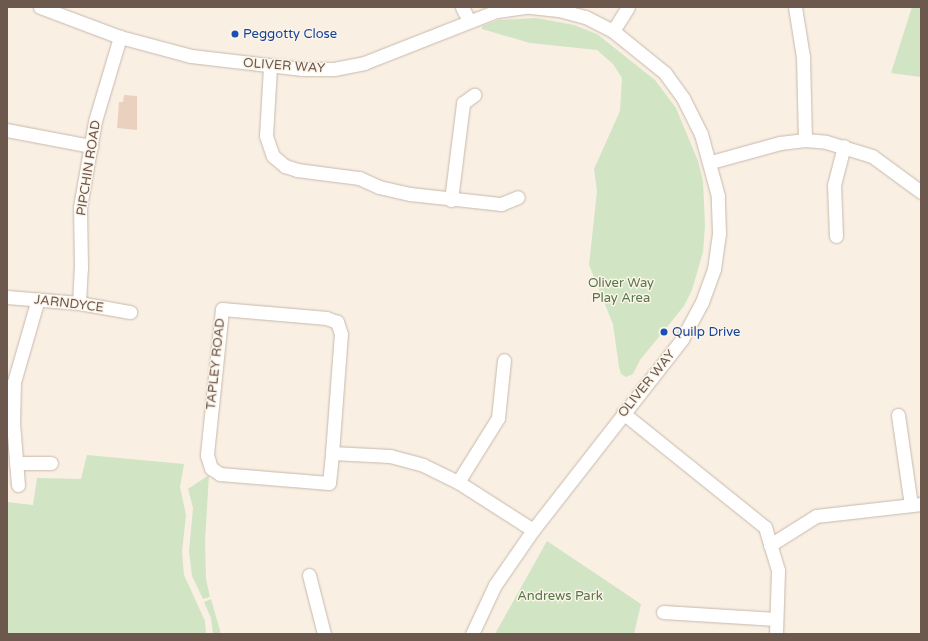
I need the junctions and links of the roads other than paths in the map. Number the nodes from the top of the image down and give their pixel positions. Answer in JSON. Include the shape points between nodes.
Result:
{"nodes":[{"id":1,"x":40,"y":7,"type":"edge"},
{"id":2,"x":462,"y":7,"type":"edge"},
{"id":3,"x":525,"y":7,"type":"edge"},
{"id":4,"x":528,"y":7,"type":"edge"},
{"id":5,"x":628,"y":7,"type":"edge"},
{"id":6,"x":795,"y":7,"type":"edge"},
{"id":7,"x":469,"y":21,"type":"junction"},
{"id":8,"x":613,"y":31,"type":"junction"},
{"id":9,"x":120,"y":37,"type":"junction"},
{"id":10,"x":270,"y":67,"type":"junction"},
{"id":11,"x":474,"y":95,"type":"dead end"},
{"id":12,"x":7,"y":130,"type":"edge"},
{"id":13,"x":805,"y":140,"type":"junction"},
{"id":14,"x":91,"y":146,"type":"junction"},
{"id":15,"x":844,"y":146,"type":"junction"},
{"id":16,"x":711,"y":162,"type":"junction"},
{"id":17,"x":921,"y":192,"type":"edge"},
{"id":18,"x":518,"y":197,"type":"dead end"},
{"id":19,"x":451,"y":200,"type":"junction"},
{"id":20,"x":836,"y":236,"type":"dead end"},
{"id":21,"x":7,"y":297,"type":"edge"},
{"id":22,"x":38,"y":299,"type":"junction"},
{"id":23,"x":79,"y":303,"type":"junction"},
{"id":24,"x":130,"y":312,"type":"dead end"},
{"id":25,"x":504,"y":360,"type":"dead end"},
{"id":26,"x":623,"y":413,"type":"junction"},
{"id":27,"x":898,"y":415,"type":"dead end"},
{"id":28,"x":332,"y":453,"type":"junction"},
{"id":29,"x":16,"y":462,"type":"junction"},
{"id":30,"x":51,"y":463,"type":"dead end"},
{"id":31,"x":458,"y":482,"type":"junction"},
{"id":32,"x":18,"y":485,"type":"dead end"},
{"id":33,"x":916,"y":505,"type":"edge"},
{"id":34,"x":532,"y":530,"type":"junction"},
{"id":35,"x":770,"y":545,"type":"junction"},
{"id":36,"x":309,"y":575,"type":"dead end"},
{"id":37,"x":663,"y":612,"type":"dead end"},
{"id":38,"x":776,"y":619,"type":"junction"},
{"id":39,"x":324,"y":634,"type":"edge"},
{"id":40,"x":472,"y":634,"type":"edge"},
{"id":41,"x":776,"y":634,"type":"edge"}],
"edges":[{"from":1,"to":9,"type":"street","name":"OLIVER WAY"},
{"from":2,"to":7,"type":"street"},
{"from":3,"to":7,"type":"street","name":"OLIVER WAY","via":[[497,11]]},
{"from":4,"to":8,"type":"street","name":"OLIVER WAY","via":[[558,10],[585,17]]},
{"from":5,"to":8,"type":"street"},
{"from":6,"to":13,"type":"street","via":[[803,56]]},
{"from":7,"to":10,"type":"street","name":"OLIVER WAY","via":[[364,63],[334,69]]},
{"from":8,"to":16,"type":"street","name":"OLIVER WAY","via":[[665,73],[686,104]]},
{"from":9,"to":10,"type":"street","name":"OLIVER WAY","via":[[191,56]]},
{"from":9,"to":14,"type":"street","name":"PIPCHIN ROAD","via":[[95,121]]},
{"from":10,"to":19,"type":"street","via":[[266,136],[273,156],[285,166],[297,170],[359,178],[379,187]]},
{"from":11,"to":19,"type":"street","via":[[464,103],[461,113]]},
{"from":12,"to":14,"type":"street"},
{"from":13,"to":15,"type":"street"},
{"from":13,"to":16,"type":"street","via":[[780,143]]},
{"from":14,"to":23,"type":"street","name":"PIPCHIN ROAD","via":[[80,207]]},
{"from":15,"to":17,"type":"street","via":[[872,156]]},
{"from":15,"to":20,"type":"street","via":[[834,185]]},
{"from":16,"to":26,"type":"street","name":"OLIVER WAY","via":[[718,196],[719,234],[714,269],[702,302],[682,339]]},
{"from":18,"to":19,"type":"street","via":[[501,204]]},
{"from":21,"to":22,"type":"street","name":"JARNDYCE"},
{"from":22,"to":23,"type":"street","name":"JARNDYCE"},
{"from":22,"to":29,"type":"street","via":[[14,382]]},
{"from":23,"to":24,"type":"street","name":"JARNDYCE"},
{"from":25,"to":31,"type":"street","via":[[498,418]]},
{"from":26,"to":34,"type":"street","name":"OLIVER WAY"},
{"from":26,"to":35,"type":"street","via":[[765,527]]},
{"from":27,"to":33,"type":"street"},
{"from":28,"to":28,"type":"street","name":"TAPLEY ROAD","via":[[329,483],[220,474],[210,468],[207,455],[222,309],[326,318],[337,322],[341,334]]},
{"from":28,"to":31,"type":"street","via":[[390,456],[423,465]]},
{"from":29,"to":30,"type":"street"},
{"from":29,"to":32,"type":"street"},
{"from":31,"to":34,"type":"street"},
{"from":33,"to":35,"type":"street","via":[[816,516]]},
{"from":34,"to":40,"type":"street","name":"OLIVER WAY","via":[[495,586]]},
{"from":35,"to":38,"type":"street","via":[[778,570]]},
{"from":36,"to":39,"type":"street"},
{"from":37,"to":38,"type":"street"},
{"from":38,"to":41,"type":"street"}]}
